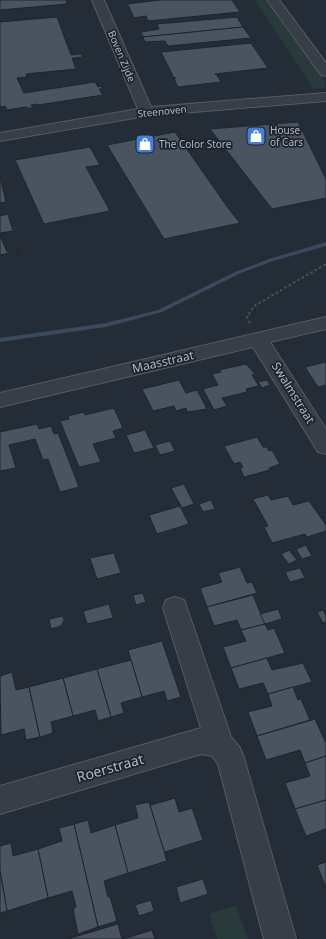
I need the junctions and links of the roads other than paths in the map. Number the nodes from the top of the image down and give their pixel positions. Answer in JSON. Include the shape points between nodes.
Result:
{"nodes":[{"id":1,"x":98,"y":0,"type":"edge"},
{"id":2,"x":272,"y":0,"type":"edge"},
{"id":3,"x":326,"y":72,"type":"edge"},
{"id":4,"x":326,"y":97,"type":"edge"},
{"id":5,"x":146,"y":112,"type":"junction"},
{"id":6,"x":0,"y":137,"type":"edge"},
{"id":7,"x":326,"y":323,"type":"edge"},
{"id":8,"x":259,"y":340,"type":"junction"},
{"id":9,"x":0,"y":400,"type":"edge"},
{"id":10,"x":326,"y":446,"type":"edge"},
{"id":11,"x":175,"y":608,"type":"dead end"},
{"id":12,"x":220,"y":744,"type":"junction"},
{"id":13,"x":0,"y":800,"type":"edge"},
{"id":14,"x":280,"y":939,"type":"edge"}],
"edges":[{"from":1,"to":5,"type":"street","name":"Boven Zijde"},
{"from":2,"to":3,"type":"street"},
{"from":4,"to":5,"type":"street","name":"Steenoven"},
{"from":5,"to":6,"type":"street","name":"Steenoven"},
{"from":7,"to":8,"type":"street","name":"Maasstraat"},
{"from":8,"to":9,"type":"street","name":"Maasstraat"},
{"from":8,"to":10,"type":"street","name":"Swalmstraat"},
{"from":11,"to":12,"type":"street"},
{"from":12,"to":13,"type":"street","name":"Roerstraat","via":[[201,741]]},
{"from":12,"to":14,"type":"street","via":[[230,758]]}]}
